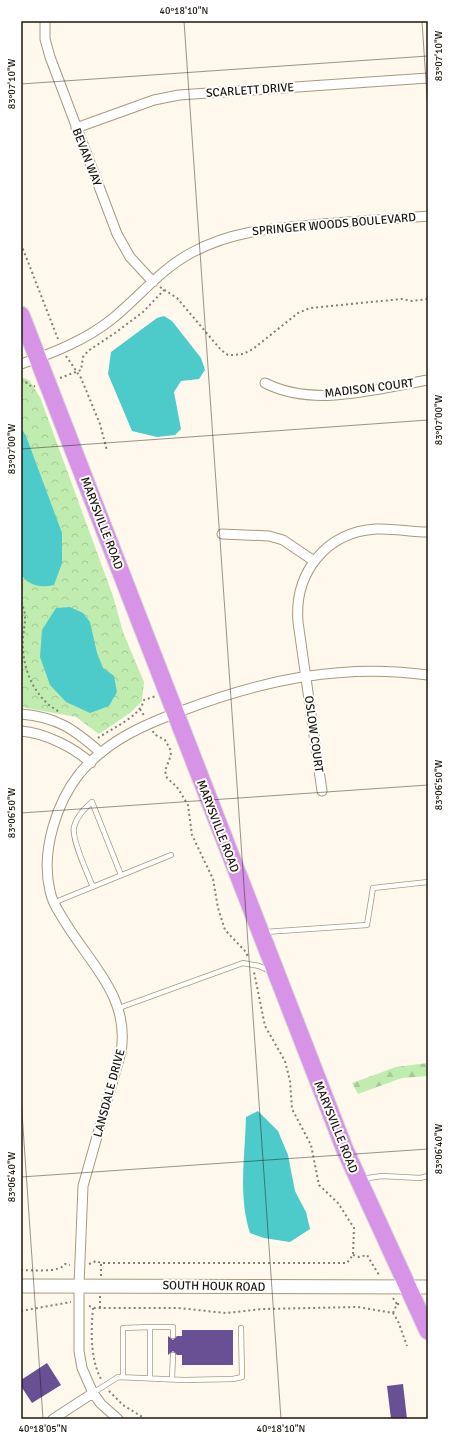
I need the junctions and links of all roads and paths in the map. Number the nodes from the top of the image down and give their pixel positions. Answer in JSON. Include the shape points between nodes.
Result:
{"nodes":[{"id":1,"x":45,"y":21,"type":"edge"},
{"id":2,"x":428,"y":78,"type":"edge"},
{"id":3,"x":76,"y":128,"type":"junction"},
{"id":4,"x":428,"y":216,"type":"edge"},
{"id":5,"x":153,"y":282,"type":"junction"},
{"id":6,"x":164,"y":290,"type":"junction"},
{"id":7,"x":428,"y":299,"type":"edge"},
{"id":8,"x":21,"y":315,"type":"edge"},
{"id":9,"x":38,"y":358,"type":"junction"},
{"id":10,"x":21,"y":364,"type":"edge"},
{"id":11,"x":428,"y":380,"type":"edge"},
{"id":12,"x":48,"y":382,"type":"junction"},
{"id":13,"x":265,"y":383,"type":"dead end"},
{"id":14,"x":428,"y":532,"type":"edge"},
{"id":15,"x":222,"y":534,"type":"dead end"},
{"id":16,"x":314,"y":561,"type":"junction"},
{"id":17,"x":21,"y":602,"type":"edge"},
{"id":18,"x":428,"y":675,"type":"edge"},
{"id":19,"x":305,"y":677,"type":"junction"},
{"id":20,"x":166,"y":691,"type":"junction"},
{"id":21,"x":140,"y":709,"type":"junction"},
{"id":22,"x":61,"y":713,"type":"dead end"},
{"id":23,"x":175,"y":713,"type":"junction"},
{"id":24,"x":21,"y":714,"type":"edge"},
{"id":25,"x":148,"y":723,"type":"junction"},
{"id":26,"x":21,"y":731,"type":"edge"},
{"id":27,"x":92,"y":733,"type":"dead end"},
{"id":28,"x":98,"y":738,"type":"junction"},
{"id":29,"x":92,"y":745,"type":"junction"},
{"id":30,"x":101,"y":752,"type":"junction"},
{"id":31,"x":91,"y":763,"type":"junction"},
{"id":32,"x":322,"y":791,"type":"dead end"},
{"id":33,"x":171,"y":855,"type":"dead end"},
{"id":34,"x":121,"y":875,"type":"junction"},
{"id":35,"x":428,"y":882,"type":"edge"},
{"id":36,"x":94,"y":887,"type":"junction"},
{"id":37,"x":53,"y":903,"type":"junction"},
{"id":38,"x":259,"y":933,"type":"junction"},
{"id":39,"x":250,"y":964,"type":"junction"},
{"id":40,"x":275,"y":974,"type":"junction"},
{"id":41,"x":119,"y":1008,"type":"junction"},
{"id":42,"x":428,"y":1176,"type":"edge"},
{"id":43,"x":357,"y":1179,"type":"junction"},
{"id":44,"x":353,"y":1255,"type":"junction"},
{"id":45,"x":367,"y":1255,"type":"dead end"},
{"id":46,"x":96,"y":1261,"type":"dead end"},
{"id":47,"x":65,"y":1264,"type":"dead end"},
{"id":48,"x":21,"y":1270,"type":"edge"},
{"id":49,"x":79,"y":1285,"type":"junction"},
{"id":50,"x":21,"y":1286,"type":"edge"},
{"id":51,"x":408,"y":1288,"type":"junction"},
{"id":52,"x":428,"y":1288,"type":"edge"},
{"id":53,"x":79,"y":1303,"type":"junction"},
{"id":54,"x":93,"y":1308,"type":"junction"},
{"id":55,"x":21,"y":1311,"type":"edge"},
{"id":56,"x":150,"y":1327,"type":"junction"},
{"id":57,"x":241,"y":1328,"type":"dead end"},
{"id":58,"x":428,"y":1331,"type":"edge"},
{"id":59,"x":173,"y":1336,"type":"dead end"},
{"id":60,"x":407,"y":1346,"type":"dead end"},
{"id":61,"x":173,"y":1355,"type":"dead end"},
{"id":62,"x":123,"y":1377,"type":"junction"},
{"id":63,"x":150,"y":1378,"type":"junction"},
{"id":64,"x":172,"y":1379,"type":"junction"},
{"id":65,"x":105,"y":1385,"type":"junction"},
{"id":66,"x":93,"y":1393,"type":"junction"},
{"id":67,"x":144,"y":1418,"type":"dead end"},
{"id":68,"x":53,"y":1419,"type":"edge"},
{"id":69,"x":118,"y":1419,"type":"edge"}],
"edges":[{"from":1,"to":3,"type":"street","name":"BEVAN WAY","via":[[45,39],[50,57]]},
{"from":2,"to":3,"type":"street","name":"SCARLETT DRIVE","via":[[179,95],[154,100]]},
{"from":3,"to":5,"type":"street","name":"BEVAN WAY","via":[[116,234],[130,256]]},
{"from":4,"to":5,"type":"street","name":"SPRINGER WOODS BOULEVARD","via":[[251,231],[228,236],[207,244],[170,266]]},
{"from":5,"to":6,"type":"path"},
{"from":5,"to":9,"type":"street","name":"SPRINGER WOODS BOULEVARD","via":[[95,331]]},
{"from":6,"to":7,"type":"path","via":[[177,298],[228,355],[243,354],[253,349],[298,313],[310,308]]},
{"from":6,"to":12,"type":"path","via":[[143,312],[88,351],[83,357],[81,370]]},
{"from":8,"to":9,"type":"highway","name":"MARYSVILLE ROAD"},
{"from":9,"to":10,"type":"street","name":"SPRINGER WOODS BOULEVARD"},
{"from":9,"to":12,"type":"highway","name":"MARYSVILLE ROAD"},
{"from":11,"to":13,"type":"street","name":"MADISON COURT","via":[[334,394],[291,393]]},
{"from":12,"to":20,"type":"highway","name":"MARYSVILLE ROAD"},
{"from":14,"to":16,"type":"street","name":"OSLOW COURT","via":[[378,529],[354,533],[333,543]]},
{"from":15,"to":16,"type":"street","via":[[269,536],[282,540]]},
{"from":16,"to":19,"type":"street","name":"OSLOW COURT","via":[[301,587],[297,610]]},
{"from":17,"to":22,"type":"path","via":[[26,617],[23,651],[29,676],[43,699]]},
{"from":18,"to":19,"type":"street","name":"LANSDALE DRIVE","via":[[356,672]]},
{"from":19,"to":23,"type":"street","name":"LANSDALE DRIVE","via":[[278,680],[238,691]]},
{"from":19,"to":32,"type":"street","name":"OSLOW COURT"},
{"from":20,"to":21,"type":"path","via":[[144,700]]},
{"from":20,"to":23,"type":"highway","name":"MARYSVILLE ROAD"},
{"from":21,"to":25,"type":"path"},
{"from":21,"to":28,"type":"path"},
{"from":23,"to":25,"type":"street","name":"LANSDALE DRIVE"},
{"from":23,"to":38,"type":"highway","name":"MARYSVILLE ROAD"},
{"from":24,"to":29,"type":"street","via":[[55,720],[68,726]]},
{"from":25,"to":30,"type":"street","name":"LANSDALE DRIVE"},
{"from":25,"to":39,"type":"path","via":[[154,734],[165,740],[170,749],[171,755],[165,771],[167,778],[177,787],[188,806],[192,835],[213,879],[225,930],[246,952]]},
{"from":26,"to":31,"type":"street","via":[[54,740]]},
{"from":27,"to":28,"type":"path"},
{"from":28,"to":29,"type":"path"},
{"from":29,"to":30,"type":"street"},
{"from":30,"to":31,"type":"street","name":"LANSDALE DRIVE"},
{"from":31,"to":37,"type":"street","name":"LANSDALE DRIVE","via":[[80,773],[67,793],[56,816],[49,840],[47,872]]},
{"from":33,"to":34,"type":"lane"},
{"from":34,"to":36,"type":"lane"},
{"from":34,"to":36,"type":"lane","via":[[92,802],[82,811],[74,829],[79,852]]},
{"from":35,"to":38,"type":"lane","via":[[373,888],[367,925]]},
{"from":36,"to":37,"type":"lane"},
{"from":37,"to":41,"type":"street","name":"LANSDALE DRIVE","via":[[101,974]]},
{"from":38,"to":40,"type":"highway","name":"MARYSVILLE ROAD"},
{"from":39,"to":40,"type":"lane"},
{"from":39,"to":41,"type":"lane","via":[[243,963],[230,967]]},
{"from":39,"to":44,"type":"path","via":[[257,980],[265,1026],[285,1060],[290,1081],[292,1110],[311,1145],[319,1185],[338,1202],[354,1228]]},
{"from":40,"to":43,"type":"highway","name":"MARYSVILLE ROAD"},
{"from":41,"to":49,"type":"street","name":"LANSDALE DRIVE","via":[[123,1039],[121,1052],[82,1186]]},
{"from":42,"to":43,"type":"lane"},
{"from":43,"to":51,"type":"highway","name":"MARYSVILLE ROAD"},
{"from":44,"to":45,"type":"path"},
{"from":44,"to":46,"type":"path","via":[[347,1263]]},
{"from":47,"to":48,"type":"path","via":[[62,1268],[54,1270]]},
{"from":49,"to":50,"type":"street","name":"SOUTH HOUK ROAD"},
{"from":49,"to":51,"type":"street","name":"SOUTH HOUK ROAD"},
{"from":49,"to":53,"type":"street","name":"LANSDALE DRIVE"},
{"from":51,"to":52,"type":"street","name":"SOUTH HOUK ROAD"},
{"from":51,"to":58,"type":"highway","name":"MARYSVILLE ROAD"},
{"from":53,"to":54,"type":"path"},
{"from":53,"to":55,"type":"path","via":[[71,1302]]},
{"from":53,"to":66,"type":"street","name":"LANSDALE DRIVE","via":[[79,1351],[82,1368]]},
{"from":54,"to":60,"type":"path","via":[[178,1308],[226,1313],[324,1307],[379,1310],[393,1313]]},
{"from":54,"to":65,"type":"path","via":[[94,1356]]},
{"from":56,"to":59,"type":"lane","via":[[173,1327]]},
{"from":56,"to":62,"type":"lane","via":[[123,1328]]},
{"from":56,"to":63,"type":"lane"},
{"from":57,"to":64,"type":"lane","via":[[242,1377]]},
{"from":61,"to":64,"type":"lane"},
{"from":62,"to":63,"type":"lane"},
{"from":62,"to":65,"type":"lane","via":[[118,1377]]},
{"from":63,"to":64,"type":"lane"},
{"from":65,"to":66,"type":"lane"},
{"from":65,"to":67,"type":"path","via":[[123,1405]]},
{"from":66,"to":68,"type":"street"},
{"from":66,"to":69,"type":"street","name":"LANSDALE DRIVE"}]}
